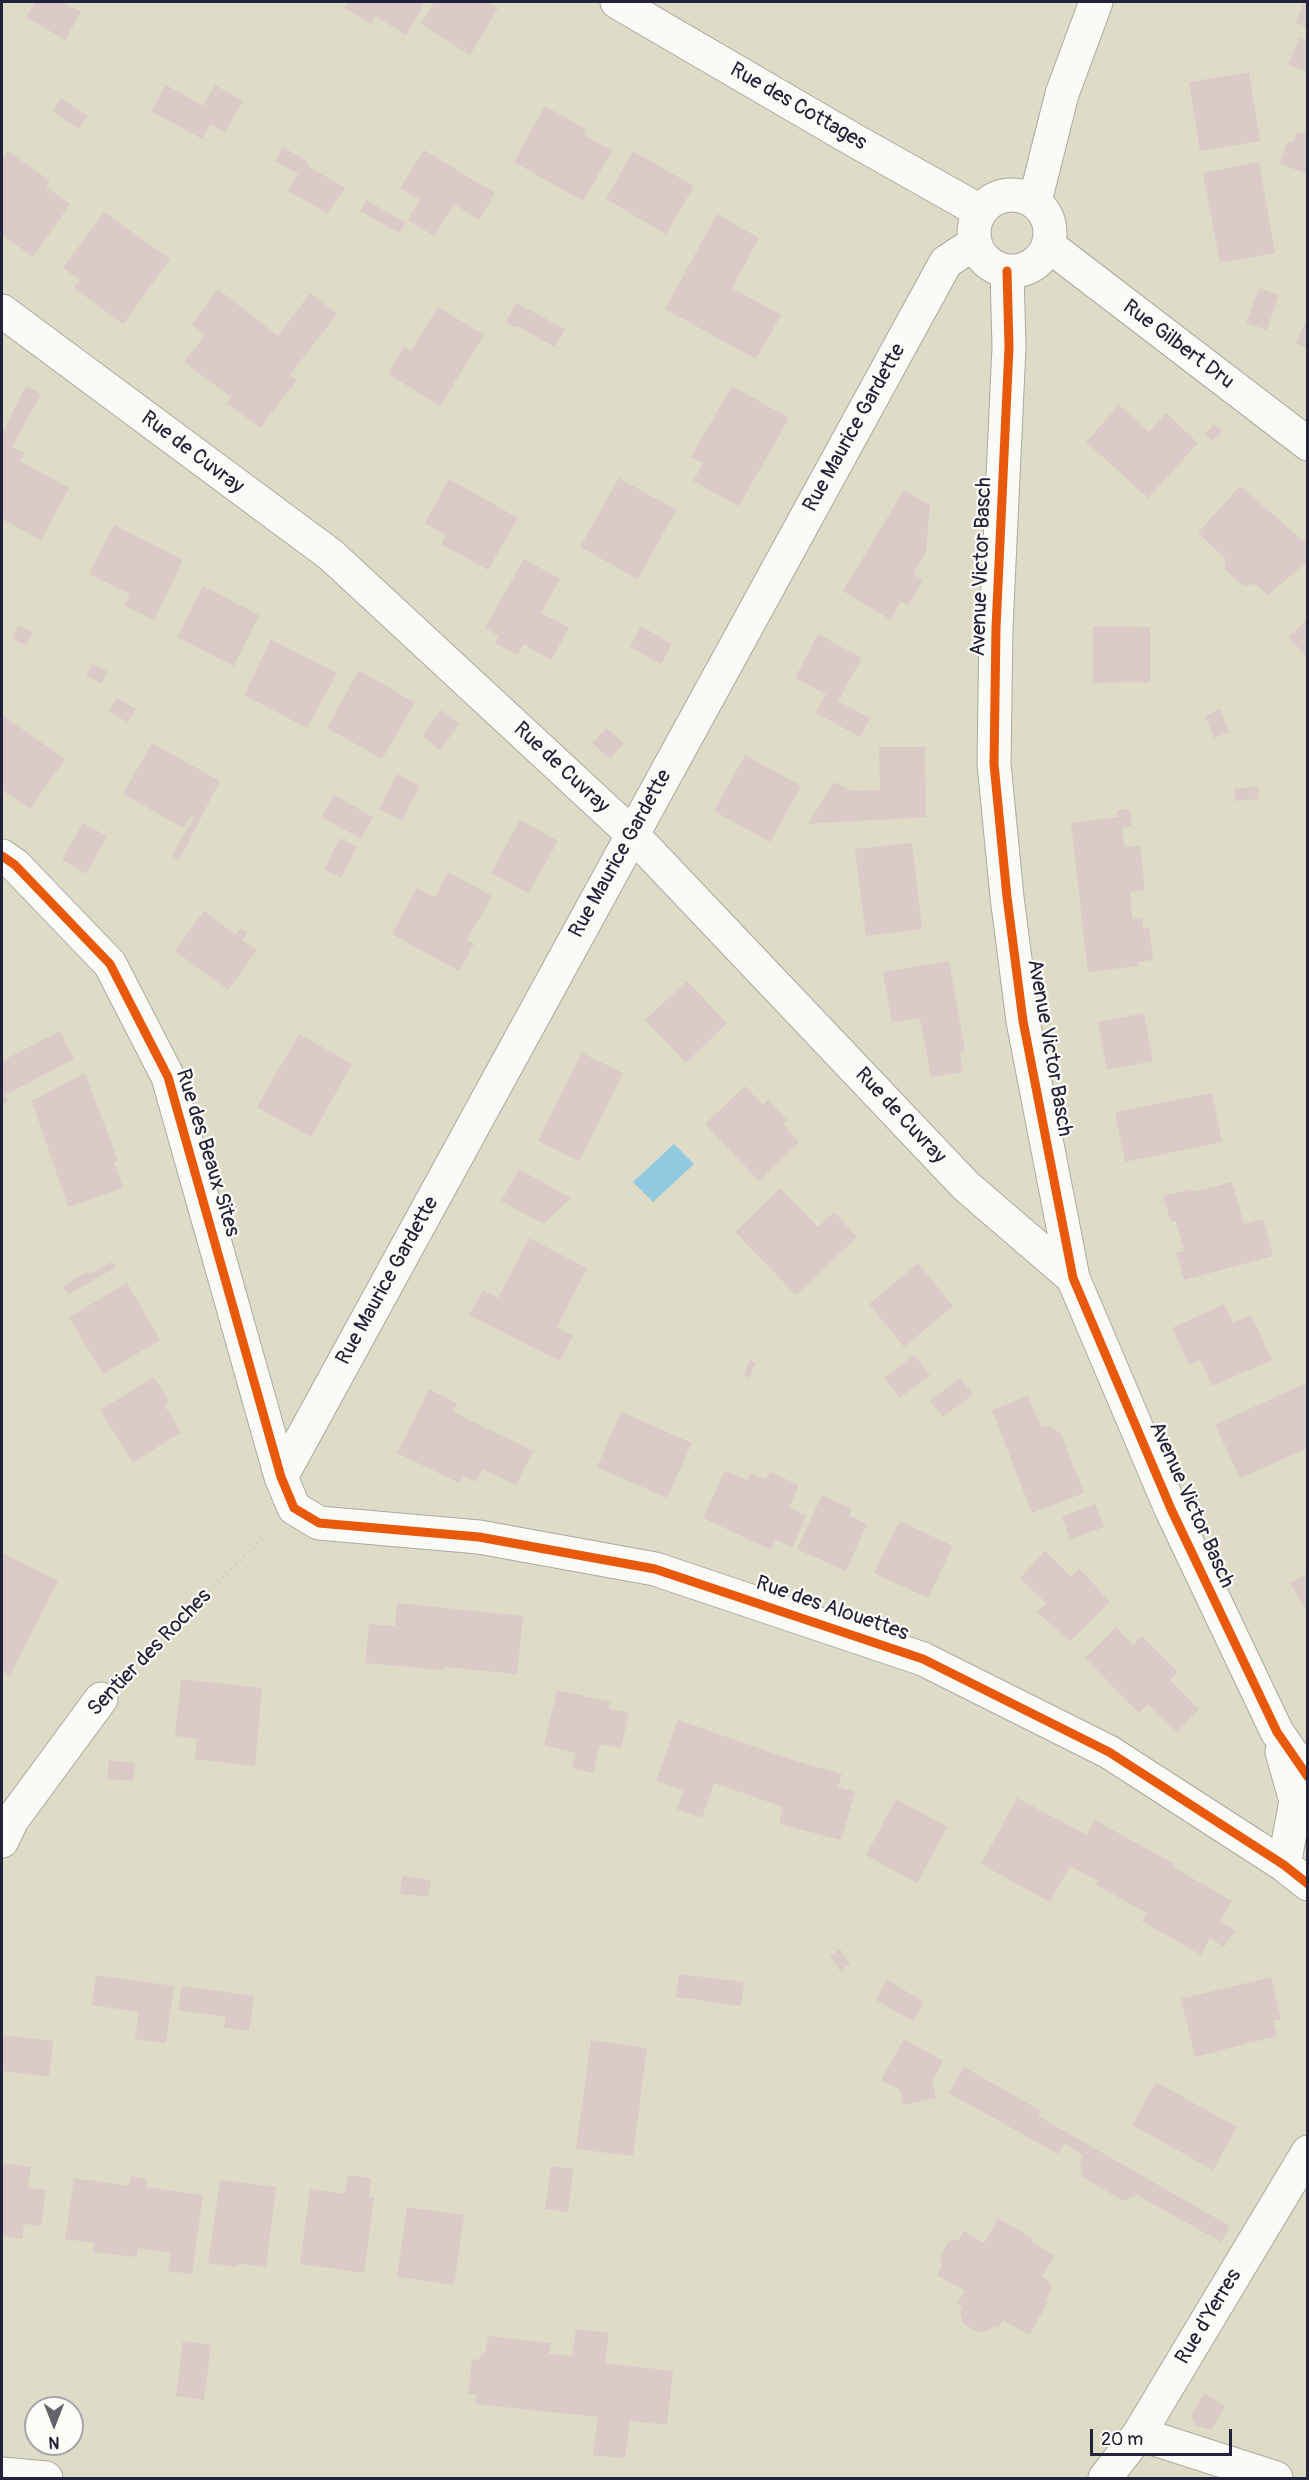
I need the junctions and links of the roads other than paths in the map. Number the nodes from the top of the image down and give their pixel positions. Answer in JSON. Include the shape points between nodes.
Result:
{"nodes":[{"id":1,"x":617,"y":2,"type":"edge"},
{"id":2,"x":1096,"y":2,"type":"edge"},
{"id":3,"x":1035,"y":201,"type":"junction"},
{"id":4,"x":980,"y":211,"type":"junction"},
{"id":5,"x":975,"y":243,"type":"junction"},
{"id":6,"x":1048,"y":245,"type":"junction"},
{"id":7,"x":1007,"y":271,"type":"junction"},
{"id":8,"x":2,"y":311,"type":"edge"},
{"id":9,"x":1308,"y":444,"type":"edge"},
{"id":10,"x":632,"y":834,"type":"junction"},
{"id":11,"x":2,"y":856,"type":"edge"},
{"id":12,"x":1073,"y":1278,"type":"junction"},
{"id":13,"x":281,"y":1477,"type":"junction"},
{"id":14,"x":294,"y":1508,"type":"joint"},
{"id":15,"x":101,"y":1699,"type":"road end"},
{"id":16,"x":1277,"y":1732,"type":"junction"},
{"id":17,"x":1308,"y":1776,"type":"edge"},
{"id":18,"x":2,"y":1841,"type":"edge"},
{"id":19,"x":1296,"y":1874,"type":"edge"},
{"id":20,"x":1308,"y":2152,"type":"edge"},
{"id":21,"x":1139,"y":2434,"type":"junction"},
{"id":22,"x":2,"y":2474,"type":"edge"},
{"id":23,"x":46,"y":2478,"type":"edge"},
{"id":24,"x":1105,"y":2478,"type":"edge"},
{"id":25,"x":1276,"y":2478,"type":"edge"}],
"edges":[{"from":1,"to":4,"type":"street","name":"Rue des Cottages"},
{"from":2,"to":3,"type":"street","via":[[1062,94]]},
{"from":3,"to":4,"type":"street","via":[[1024,196],[999,196]]},
{"from":3,"to":6,"type":"street","via":[[1048,221]]},
{"from":4,"to":5,"type":"street","via":[[973,232]]},
{"from":5,"to":7,"type":"street","via":[[987,262]]},
{"from":5,"to":10,"type":"street","name":"Rue Maurice Gardette","via":[[946,262]]},
{"from":6,"to":7,"type":"street","via":[[1032,266]]},
{"from":6,"to":9,"type":"street","name":"Rue Gilbert Dru"},
{"from":7,"to":12,"type":"street","name":"Avenue Victor Basch","via":[[1009,347],[994,764],[1023,1021]]},
{"from":8,"to":10,"type":"street","name":"Rue de Cuvray","via":[[331,555]]},
{"from":10,"to":12,"type":"street","name":"Rue de Cuvray","via":[[966,1186]]},
{"from":10,"to":13,"type":"street","name":"Rue Maurice Gardette"},
{"from":11,"to":13,"type":"street","name":"Rue des Beaux Sites","via":[[110,964],[168,1077]]},
{"from":12,"to":16,"type":"street","name":"Avenue Victor Basch","via":[[1171,1509]]},
{"from":13,"to":14,"type":"street","name":"Rue des Beaux Sites"},
{"from":14,"to":19,"type":"street","name":"Rue des Alouettes","via":[[319,1523],[479,1537],[655,1569],[923,1659],[1109,1752]]},
{"from":15,"to":18,"type":"street","name":"Sentier des Roches","via":[[12,1820]]},
{"from":16,"to":17,"type":"street","name":"Avenue Victor Basch"},
{"from":16,"to":19,"type":"street","name":"Avenue Victor Basch","via":[[1296,1801]]},
{"from":20,"to":21,"type":"street","name":"Rue d'Yerres"},
{"from":21,"to":24,"type":"street","name":"Rue d'Yerres"},
{"from":21,"to":25,"type":"street"},
{"from":22,"to":23,"type":"street"}]}
